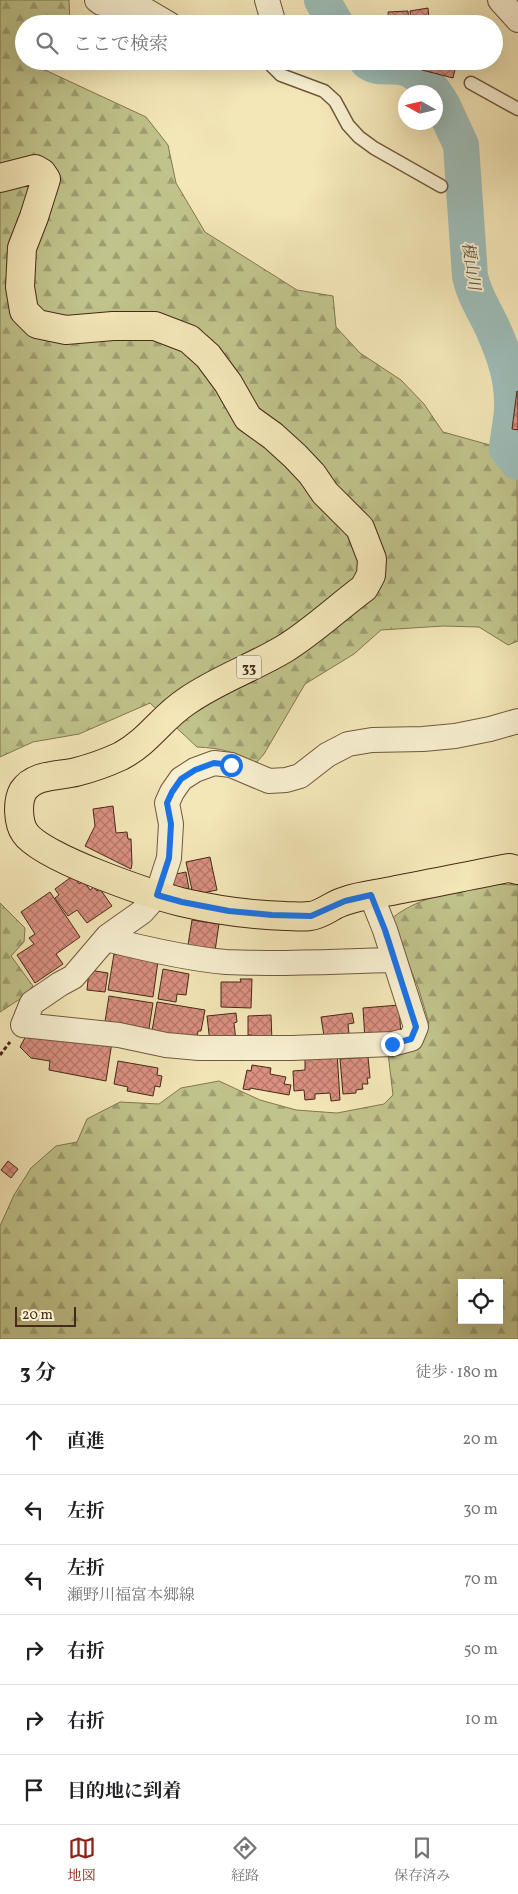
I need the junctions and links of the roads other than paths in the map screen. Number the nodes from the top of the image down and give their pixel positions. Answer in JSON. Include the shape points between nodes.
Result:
{"nodes":[{"id":1,"x":97,"y":0,"type":"edge"},
{"id":2,"x":266,"y":0,"type":"edge"},
{"id":3,"x":500,"y":0,"type":"edge"},
{"id":4,"x":154,"y":15,"type":"edge"},
{"id":5,"x":271,"y":15,"type":"edge"},
{"id":6,"x":518,"y":20,"type":"edge"},
{"id":7,"x":276,"y":70,"type":"edge"},
{"id":8,"x":471,"y":83,"type":"dead end"},
{"id":9,"x":518,"y":109,"type":"edge"},
{"id":10,"x":0,"y":178,"type":"edge"},
{"id":11,"x":441,"y":186,"type":"dead end"},
{"id":12,"x":518,"y":721,"type":"edge"},
{"id":13,"x":518,"y":870,"type":"edge"},
{"id":14,"x":157,"y":895,"type":"junction"},
{"id":15,"x":371,"y":895,"type":"junction"},
{"id":16,"x":106,"y":939,"type":"junction"},
{"id":17,"x":394,"y":960,"type":"junction"}],
"edges":[{"from":1,"to":4,"type":"street","via":[[101,4],[145,10]]},
{"from":2,"to":5,"type":"street"},
{"from":3,"to":6,"type":"street"},
{"from":7,"to":11,"type":"lane","via":[[281,75],[324,91],[335,101],[359,137]]},
{"from":8,"to":9,"type":"lane"},
{"from":10,"to":14,"type":"main road","number":"33","via":[[35,169],[46,179],[22,248],[20,287],[24,310],[37,324],[66,330],[156,326],[189,339],[208,356],[248,418],[295,456],[325,493],[360,528],[372,559],[371,575],[364,588],[284,649],[183,703],[147,739],[127,752],[105,764],[48,776],[23,792],[19,809],[21,823],[25,834],[40,846],[117,882]]},
{"from":12,"to":14,"type":"street","via":[[455,736],[348,744],[300,776],[286,780],[269,781],[231,765],[214,763],[195,770],[181,779],[167,803],[171,824],[169,858]]},
{"from":13,"to":15,"type":"main road","number":"33","via":[[509,868]]},
{"from":14,"to":15,"type":"main road","number":"33","via":[[229,911],[311,916],[345,901]]},
{"from":14,"to":16,"type":"street","via":[[142,912]]},
{"from":15,"to":17,"type":"street"},
{"from":16,"to":17,"type":"street","via":[[225,962]]},
{"from":16,"to":17,"type":"street","via":[[74,977],[32,1003],[23,1025],[119,1035],[199,1048],[392,1044],[411,1039],[416,1027]]}]}
